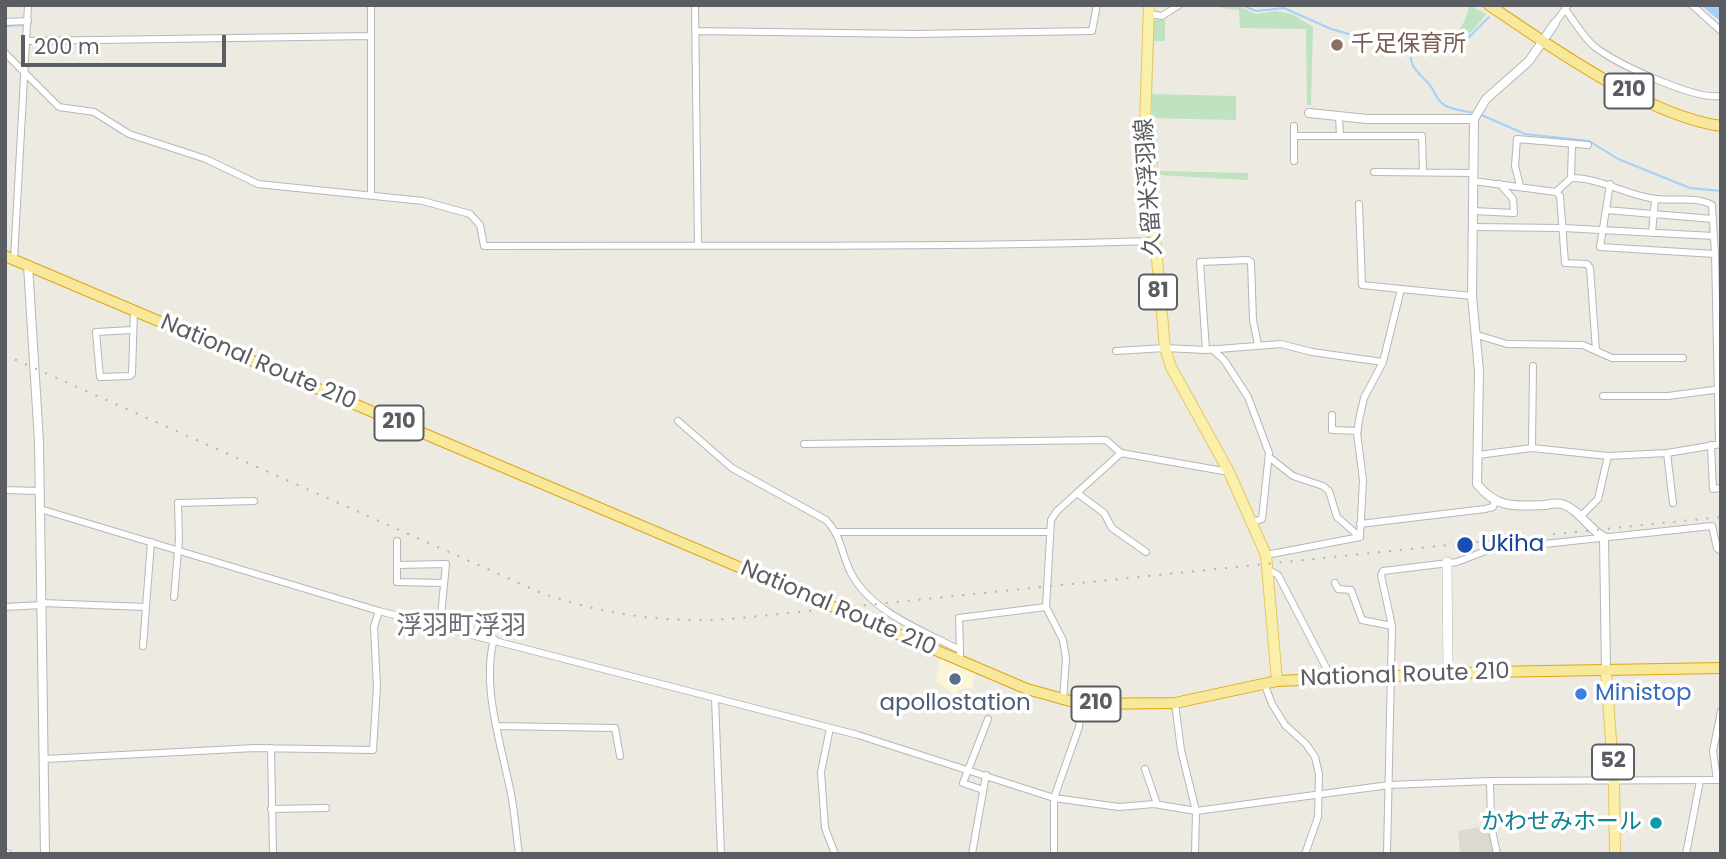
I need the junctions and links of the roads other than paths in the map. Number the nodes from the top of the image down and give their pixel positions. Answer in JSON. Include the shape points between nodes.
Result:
{"nodes":[{"id":1,"x":28,"y":5,"type":"edge"},
{"id":2,"x":370,"y":5,"type":"edge"},
{"id":3,"x":695,"y":5,"type":"edge"},
{"id":4,"x":1097,"y":5,"type":"edge"},
{"id":5,"x":1179,"y":5,"type":"edge"},
{"id":6,"x":1489,"y":5,"type":"edge"},
{"id":7,"x":1692,"y":5,"type":"edge"},
{"id":8,"x":1567,"y":7,"type":"edge"},
{"id":9,"x":1149,"y":10,"type":"edge"},
{"id":10,"x":27,"y":20,"type":"junction"},
{"id":11,"x":5,"y":22,"type":"edge"},
{"id":12,"x":1555,"y":23,"type":"joint"},
{"id":13,"x":696,"y":31,"type":"junction"},
{"id":14,"x":1721,"y":31,"type":"edge"},
{"id":15,"x":371,"y":36,"type":"junction"},
{"id":16,"x":27,"y":41,"type":"junction"},
{"id":17,"x":1542,"y":41,"type":"junction"},
{"id":18,"x":5,"y":53,"type":"edge"},
{"id":19,"x":25,"y":70,"type":"junction"},
{"id":20,"x":1721,"y":96,"type":"edge"},
{"id":21,"x":1309,"y":113,"type":"dead end"},
{"id":22,"x":1339,"y":116,"type":"junction"},
{"id":23,"x":1474,"y":119,"type":"junction"},
{"id":24,"x":1294,"y":126,"type":"dead end"},
{"id":25,"x":1721,"y":126,"type":"edge"},
{"id":26,"x":1294,"y":136,"type":"junction"},
{"id":27,"x":1340,"y":136,"type":"junction"},
{"id":28,"x":1572,"y":144,"type":"junction"},
{"id":29,"x":1588,"y":145,"type":"dead end"},
{"id":30,"x":1294,"y":161,"type":"dead end"},
{"id":31,"x":1374,"y":172,"type":"dead end"},
{"id":32,"x":1423,"y":172,"type":"junction"},
{"id":33,"x":1473,"y":177,"type":"junction"},
{"id":34,"x":1571,"y":178,"type":"junction"},
{"id":35,"x":1500,"y":184,"type":"junction"},
{"id":36,"x":1609,"y":184,"type":"junction"},
{"id":37,"x":1520,"y":186,"type":"junction"},
{"id":38,"x":1556,"y":192,"type":"junction"},
{"id":39,"x":371,"y":195,"type":"junction"},
{"id":40,"x":1655,"y":199,"type":"junction"},
{"id":41,"x":1359,"y":204,"type":"dead end"},
{"id":42,"x":1605,"y":210,"type":"junction"},
{"id":43,"x":1473,"y":211,"type":"junction"},
{"id":44,"x":1654,"y":215,"type":"junction"},
{"id":45,"x":1713,"y":219,"type":"junction"},
{"id":46,"x":1473,"y":227,"type":"junction"},
{"id":47,"x":1563,"y":228,"type":"junction"},
{"id":48,"x":1602,"y":230,"type":"junction"},
{"id":49,"x":1652,"y":233,"type":"junction"},
{"id":50,"x":1714,"y":236,"type":"junction"},
{"id":51,"x":1153,"y":241,"type":"junction"},
{"id":52,"x":698,"y":245,"type":"junction"},
{"id":53,"x":1715,"y":254,"type":"junction"},
{"id":54,"x":9,"y":258,"type":"edge"},
{"id":55,"x":28,"y":265,"type":"junction"},
{"id":56,"x":1401,"y":289,"type":"junction"},
{"id":57,"x":1472,"y":296,"type":"junction"},
{"id":58,"x":134,"y":310,"type":"junction"},
{"id":59,"x":132,"y":330,"type":"junction"},
{"id":60,"x":1478,"y":335,"type":"junction"},
{"id":61,"x":1258,"y":345,"type":"junction"},
{"id":62,"x":1165,"y":348,"type":"junction"},
{"id":63,"x":1209,"y":350,"type":"junction"},
{"id":64,"x":1596,"y":350,"type":"junction"},
{"id":65,"x":1116,"y":351,"type":"dead end"},
{"id":66,"x":1683,"y":359,"type":"dead end"},
{"id":67,"x":1383,"y":362,"type":"junction"},
{"id":68,"x":1533,"y":366,"type":"dead end"},
{"id":69,"x":1721,"y":389,"type":"edge"},
{"id":70,"x":1604,"y":396,"type":"dead end"},
{"id":71,"x":1332,"y":415,"type":"dead end"},
{"id":72,"x":678,"y":421,"type":"dead end"},
{"id":73,"x":1358,"y":431,"type":"junction"},
{"id":74,"x":804,"y":444,"type":"dead end"},
{"id":75,"x":1717,"y":444,"type":"edge"},
{"id":76,"x":1532,"y":448,"type":"junction"},
{"id":77,"x":1121,"y":453,"type":"junction"},
{"id":78,"x":1667,"y":453,"type":"junction"},
{"id":79,"x":1478,"y":455,"type":"junction"},
{"id":80,"x":1608,"y":456,"type":"junction"},
{"id":81,"x":1269,"y":457,"type":"junction"},
{"id":82,"x":1229,"y":472,"type":"junction"},
{"id":83,"x":1721,"y":488,"type":"edge"},
{"id":84,"x":5,"y":490,"type":"edge"},
{"id":85,"x":40,"y":491,"type":"junction"},
{"id":86,"x":1077,"y":493,"type":"junction"},
{"id":87,"x":254,"y":501,"type":"dead end"},
{"id":88,"x":1495,"y":501,"type":"junction"},
{"id":89,"x":1672,"y":503,"type":"dead end"},
{"id":90,"x":40,"y":509,"type":"junction"},
{"id":91,"x":1580,"y":517,"type":"junction"},
{"id":92,"x":1253,"y":522,"type":"junction"},
{"id":93,"x":1360,"y":524,"type":"junction"},
{"id":94,"x":837,"y":532,"type":"junction"},
{"id":95,"x":1050,"y":532,"type":"junction"},
{"id":96,"x":1360,"y":537,"type":"junction"},
{"id":97,"x":1604,"y":537,"type":"junction"},
{"id":98,"x":397,"y":541,"type":"dead end"},
{"id":99,"x":151,"y":542,"type":"junction"},
{"id":100,"x":178,"y":551,"type":"junction"},
{"id":101,"x":1721,"y":551,"type":"edge"},
{"id":102,"x":1146,"y":552,"type":"dead end"},
{"id":103,"x":1266,"y":555,"type":"junction"},
{"id":104,"x":1447,"y":562,"type":"junction"},
{"id":105,"x":397,"y":565,"type":"junction"},
{"id":106,"x":1269,"y":570,"type":"junction"},
{"id":107,"x":444,"y":583,"type":"junction"},
{"id":108,"x":1335,"y":583,"type":"dead end"},
{"id":109,"x":173,"y":597,"type":"dead end"},
{"id":110,"x":42,"y":604,"type":"junction"},
{"id":111,"x":5,"y":607,"type":"edge"},
{"id":112,"x":146,"y":607,"type":"junction"},
{"id":113,"x":1046,"y":607,"type":"junction"},
{"id":114,"x":379,"y":611,"type":"junction"},
{"id":115,"x":440,"y":626,"type":"junction"},
{"id":116,"x":1392,"y":626,"type":"junction"},
{"id":117,"x":494,"y":639,"type":"junction"},
{"id":118,"x":143,"y":646,"type":"dead end"},
{"id":119,"x":960,"y":655,"type":"junction"},
{"id":120,"x":1721,"y":668,"type":"edge"},
{"id":121,"x":1606,"y":671,"type":"junction"},
{"id":122,"x":1448,"y":675,"type":"junction"},
{"id":123,"x":1392,"y":677,"type":"junction"},
{"id":124,"x":1277,"y":681,"type":"junction"},
{"id":125,"x":1333,"y":681,"type":"junction"},
{"id":126,"x":1264,"y":683,"type":"junction"},
{"id":127,"x":715,"y":698,"type":"junction"},
{"id":128,"x":1063,"y":701,"type":"junction"},
{"id":129,"x":1081,"y":704,"type":"junction"},
{"id":130,"x":1175,"y":704,"type":"junction"},
{"id":131,"x":1721,"y":711,"type":"edge"},
{"id":132,"x":988,"y":719,"type":"dead end"},
{"id":133,"x":496,"y":726,"type":"junction"},
{"id":134,"x":831,"y":728,"type":"junction"},
{"id":135,"x":271,"y":748,"type":"junction"},
{"id":136,"x":620,"y":756,"type":"dead end"},
{"id":137,"x":45,"y":759,"type":"junction"},
{"id":138,"x":967,"y":769,"type":"junction"},
{"id":139,"x":1145,"y":769,"type":"dead end"},
{"id":140,"x":986,"y":775,"type":"junction"},
{"id":141,"x":1719,"y":780,"type":"edge"},
{"id":142,"x":1490,"y":781,"type":"junction"},
{"id":143,"x":1700,"y":781,"type":"junction"},
{"id":144,"x":1614,"y":782,"type":"junction"},
{"id":145,"x":1389,"y":785,"type":"junction"},
{"id":146,"x":983,"y":790,"type":"junction"},
{"id":147,"x":1318,"y":794,"type":"junction"},
{"id":148,"x":1054,"y":798,"type":"junction"},
{"id":149,"x":1157,"y":804,"type":"junction"},
{"id":150,"x":326,"y":808,"type":"dead end"},
{"id":151,"x":271,"y":809,"type":"junction"},
{"id":152,"x":1196,"y":811,"type":"junction"},
{"id":153,"x":45,"y":854,"type":"edge"},
{"id":154,"x":273,"y":854,"type":"edge"},
{"id":155,"x":519,"y":854,"type":"edge"},
{"id":156,"x":721,"y":854,"type":"edge"},
{"id":157,"x":835,"y":854,"type":"edge"},
{"id":158,"x":972,"y":854,"type":"edge"},
{"id":159,"x":1054,"y":854,"type":"edge"},
{"id":160,"x":1195,"y":854,"type":"edge"},
{"id":161,"x":1305,"y":854,"type":"edge"},
{"id":162,"x":1387,"y":854,"type":"edge"},
{"id":163,"x":1497,"y":854,"type":"edge"},
{"id":164,"x":1615,"y":854,"type":"edge"},
{"id":165,"x":1686,"y":854,"type":"edge"}],
"edges":[{"from":1,"to":10,"type":"street"},
{"from":2,"to":15,"type":"street"},
{"from":3,"to":13,"type":"street"},
{"from":4,"to":13,"type":"street","via":[[1092,31]]},
{"from":5,"to":9,"type":"street","via":[[1161,16]]},
{"from":6,"to":17,"type":"highway","number":"210"},
{"from":7,"to":14,"type":"street"},
{"from":8,"to":12,"type":"street"},
{"from":8,"to":20,"type":"street","via":[[1595,47],[1631,68],[1697,93]]},
{"from":9,"to":51,"type":"main road","name":"久留米浮羽線","number":"81","via":[[1144,112]]},
{"from":10,"to":11,"type":"street"},
{"from":10,"to":16,"type":"street"},
{"from":12,"to":17,"type":"street"},
{"from":13,"to":52,"type":"street"},
{"from":15,"to":16,"type":"street"},
{"from":15,"to":39,"type":"street"},
{"from":16,"to":19,"type":"street"},
{"from":17,"to":23,"type":"street","via":[[1529,61],[1480,106]]},
{"from":17,"to":25,"type":"highway","number":"210","via":[[1667,113]]},
{"from":18,"to":19,"type":"street"},
{"from":19,"to":39,"type":"street","via":[[59,107],[94,112],[129,135],[206,159],[258,184]]},
{"from":19,"to":54,"type":"street"},
{"from":21,"to":22,"type":"street"},
{"from":22,"to":23,"type":"street"},
{"from":22,"to":27,"type":"street"},
{"from":23,"to":33,"type":"street"},
{"from":24,"to":26,"type":"street"},
{"from":26,"to":27,"type":"street"},
{"from":26,"to":30,"type":"street"},
{"from":27,"to":32,"type":"street","via":[[1422,136]]},
{"from":28,"to":29,"type":"street"},
{"from":28,"to":34,"type":"street"},
{"from":28,"to":37,"type":"street","via":[[1517,139],[1515,166]]},
{"from":31,"to":32,"type":"street"},
{"from":32,"to":33,"type":"street"},
{"from":33,"to":35,"type":"street"},
{"from":33,"to":43,"type":"street"},
{"from":34,"to":36,"type":"street"},
{"from":34,"to":38,"type":"street"},
{"from":35,"to":37,"type":"street"},
{"from":35,"to":43,"type":"street","via":[[1513,199],[1514,212]]},
{"from":36,"to":40,"type":"street"},
{"from":36,"to":42,"type":"street"},
{"from":37,"to":38,"type":"street"},
{"from":38,"to":47,"type":"street"},
{"from":39,"to":52,"type":"street","via":[[423,201],[470,214],[480,225],[484,246]]},
{"from":40,"to":44,"type":"street"},
{"from":40,"to":45,"type":"street","via":[[1704,201],[1712,205]]},
{"from":41,"to":56,"type":"street","via":[[1362,285]]},
{"from":42,"to":44,"type":"street"},
{"from":42,"to":48,"type":"street"},
{"from":43,"to":46,"type":"street"},
{"from":44,"to":45,"type":"street"},
{"from":44,"to":49,"type":"street"},
{"from":45,"to":50,"type":"street"},
{"from":46,"to":47,"type":"street"},
{"from":46,"to":57,"type":"street"},
{"from":47,"to":48,"type":"street"},
{"from":47,"to":64,"type":"street","via":[[1565,263],[1590,268]]},
{"from":48,"to":49,"type":"street"},
{"from":48,"to":53,"type":"street","via":[[1600,247]]},
{"from":49,"to":50,"type":"street"},
{"from":50,"to":53,"type":"street"},
{"from":51,"to":52,"type":"street","via":[[984,247]]},
{"from":51,"to":62,"type":"main road","name":"久留米浮羽線","number":"81"},
{"from":53,"to":69,"type":"street"},
{"from":54,"to":55,"type":"highway","name":"National Route 210","number":"210"},
{"from":55,"to":58,"type":"highway","name":"National Route 210","number":"210"},
{"from":55,"to":85,"type":"street","via":[[29,318],[37,368]]},
{"from":56,"to":57,"type":"street"},
{"from":56,"to":67,"type":"street"},
{"from":57,"to":60,"type":"street"},
{"from":58,"to":59,"type":"street"},
{"from":58,"to":119,"type":"highway","name":"National Route 210","number":"210","bridge":true,"via":[[872,623]]},
{"from":59,"to":59,"type":"street","via":[[132,374],[100,377],[96,332]]},
{"from":60,"to":64,"type":"street","via":[[1507,344],[1583,345]]},
{"from":60,"to":79,"type":"street"},
{"from":61,"to":63,"type":"street"},
{"from":61,"to":63,"type":"street","via":[[1251,262],[1200,262]]},
{"from":61,"to":67,"type":"street","via":[[1281,344]]},
{"from":62,"to":63,"type":"street"},
{"from":62,"to":65,"type":"street"},
{"from":62,"to":82,"type":"main road","name":"久留米浮羽線","number":"81"},
{"from":63,"to":81,"type":"street","via":[[1224,359],[1248,397]]},
{"from":64,"to":66,"type":"street","via":[[1612,359]]},
{"from":67,"to":73,"type":"street","via":[[1364,398]]},
{"from":68,"to":76,"type":"street"},
{"from":69,"to":70,"type":"street","via":[[1668,396]]},
{"from":69,"to":75,"type":"street"},
{"from":71,"to":73,"type":"street","via":[[1332,430]]},
{"from":72,"to":94,"type":"street","via":[[732,468],[826,520]]},
{"from":73,"to":93,"type":"street","via":[[1363,480]]},
{"from":74,"to":77,"type":"street","via":[[1106,440]]},
{"from":75,"to":78,"type":"street"},
{"from":75,"to":83,"type":"street","via":[[1713,489]]},
{"from":76,"to":79,"type":"street"},
{"from":76,"to":80,"type":"street"},
{"from":77,"to":82,"type":"street"},
{"from":77,"to":86,"type":"street"},
{"from":78,"to":80,"type":"street"},
{"from":78,"to":89,"type":"street"},
{"from":79,"to":88,"type":"street","via":[[1477,484]]},
{"from":80,"to":91,"type":"street","via":[[1598,499]]},
{"from":81,"to":92,"type":"street","via":[[1262,519]]},
{"from":81,"to":96,"type":"street","via":[[1293,476],[1329,491],[1337,517]]},
{"from":82,"to":92,"type":"main road","name":"久留米浮羽線","number":"81"},
{"from":84,"to":85,"type":"street"},
{"from":85,"to":90,"type":"street"},
{"from":86,"to":95,"type":"street","via":[[1057,511]]},
{"from":86,"to":102,"type":"street","via":[[1104,513],[1112,528]]},
{"from":87,"to":100,"type":"street","via":[[178,503]]},
{"from":88,"to":91,"type":"street","via":[[1562,504]]},
{"from":88,"to":93,"type":"street","via":[[1485,509]]},
{"from":90,"to":99,"type":"street"},
{"from":90,"to":110,"type":"street"},
{"from":91,"to":97,"type":"street"},
{"from":92,"to":103,"type":"main road","name":"久留米浮羽線","number":"81"},
{"from":93,"to":96,"type":"street"},
{"from":94,"to":95,"type":"street"},
{"from":94,"to":119,"type":"street","via":[[851,573],[891,615]]},
{"from":95,"to":113,"type":"street"},
{"from":96,"to":103,"type":"street"},
{"from":97,"to":101,"type":"street","via":[[1712,526]]},
{"from":97,"to":104,"type":"street","via":[[1488,550]]},
{"from":97,"to":121,"type":"street"},
{"from":98,"to":105,"type":"street"},
{"from":99,"to":100,"type":"street"},
{"from":99,"to":112,"type":"street"},
{"from":100,"to":109,"type":"street"},
{"from":100,"to":114,"type":"street"},
{"from":103,"to":106,"type":"main road","number":"81"},
{"from":104,"to":116,"type":"street","via":[[1383,571]]},
{"from":104,"to":122,"type":"main road"},
{"from":105,"to":107,"type":"street","via":[[397,582]]},
{"from":105,"to":107,"type":"street","via":[[446,564]]},
{"from":106,"to":124,"type":"main road","number":"81"},
{"from":106,"to":125,"type":"street","via":[[1278,575]]},
{"from":107,"to":115,"type":"street"},
{"from":108,"to":116,"type":"street","via":[[1338,589],[1351,590],[1362,620]]},
{"from":110,"to":111,"type":"street"},
{"from":110,"to":112,"type":"street"},
{"from":110,"to":137,"type":"street"},
{"from":112,"to":118,"type":"street"},
{"from":113,"to":119,"type":"street","via":[[959,618]]},
{"from":113,"to":128,"type":"street","via":[[1063,640]]},
{"from":114,"to":115,"type":"street"},
{"from":114,"to":135,"type":"street","via":[[374,627],[373,750]]},
{"from":115,"to":117,"type":"street"},
{"from":116,"to":123,"type":"street"},
{"from":117,"to":127,"type":"street"},
{"from":117,"to":133,"type":"street","via":[[490,654]]},
{"from":119,"to":128,"type":"highway","name":"National Route 210","number":"210"},
{"from":120,"to":121,"type":"highway","name":"National Route 210","number":"210"},
{"from":121,"to":122,"type":"highway","name":"National Route 210","number":"210"},
{"from":121,"to":144,"type":"main road","number":"52"},
{"from":122,"to":123,"type":"highway","name":"National Route 210","number":"210"},
{"from":123,"to":125,"type":"highway","name":"National Route 210","number":"210"},
{"from":123,"to":145,"type":"street"},
{"from":124,"to":125,"type":"highway","name":"National Route 210","number":"210"},
{"from":124,"to":126,"type":"highway","name":"National Route 210","number":"210"},
{"from":126,"to":130,"type":"highway","name":"National Route 210","number":"210"},
{"from":126,"to":147,"type":"street","via":[[1285,725],[1315,757]]},
{"from":127,"to":134,"type":"street"},
{"from":127,"to":156,"type":"street"},
{"from":128,"to":129,"type":"highway","name":"National Route 210","number":"210"},
{"from":129,"to":130,"type":"highway","name":"National Route 210","number":"210"},
{"from":129,"to":148,"type":"street","via":[[1079,727]]},
{"from":130,"to":152,"type":"street"},
{"from":131,"to":141,"type":"street","via":[[1713,751]]},
{"from":132,"to":138,"type":"street"},
{"from":133,"to":136,"type":"street","via":[[615,728]]},
{"from":133,"to":155,"type":"street"},
{"from":134,"to":138,"type":"street"},
{"from":134,"to":157,"type":"street","via":[[821,772],[825,828]]},
{"from":135,"to":137,"type":"street"},
{"from":135,"to":151,"type":"street"},
{"from":137,"to":153,"type":"street"},
{"from":138,"to":140,"type":"street"},
{"from":138,"to":146,"type":"street","via":[[962,783]]},
{"from":139,"to":149,"type":"street"},
{"from":140,"to":146,"type":"street"},
{"from":140,"to":148,"type":"street"},
{"from":141,"to":143,"type":"street"},
{"from":142,"to":144,"type":"street"},
{"from":142,"to":145,"type":"street"},
{"from":142,"to":163,"type":"street"},
{"from":143,"to":144,"type":"street"},
{"from":143,"to":165,"type":"street"},
{"from":144,"to":164,"type":"main road","number":"52"},
{"from":145,"to":147,"type":"street"},
{"from":145,"to":162,"type":"street"},
{"from":146,"to":158,"type":"street"},
{"from":147,"to":152,"type":"street"},
{"from":147,"to":161,"type":"street","via":[[1316,825]]},
{"from":148,"to":149,"type":"street","via":[[1119,807]]},
{"from":148,"to":159,"type":"street"},
{"from":149,"to":152,"type":"street"},
{"from":150,"to":151,"type":"street"},
{"from":151,"to":154,"type":"street"},
{"from":152,"to":160,"type":"street"}]}
